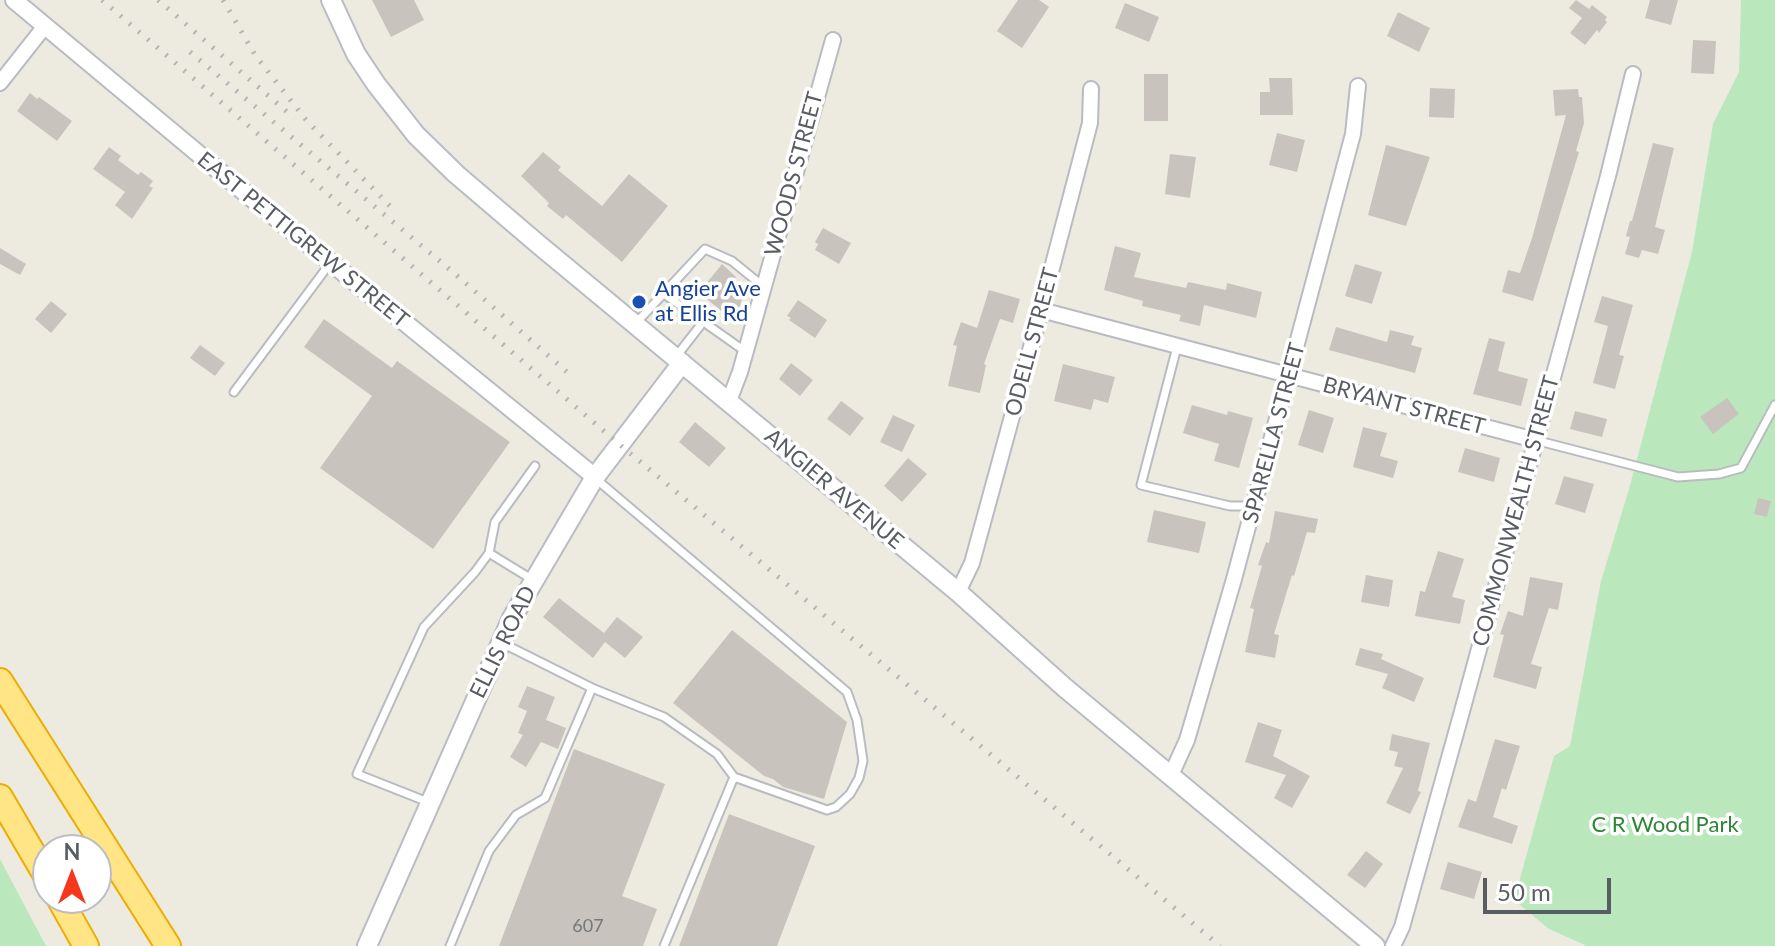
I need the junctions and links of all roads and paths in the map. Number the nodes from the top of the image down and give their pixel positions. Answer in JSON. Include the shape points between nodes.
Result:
{"nodes":[{"id":1,"x":14,"y":0,"type":"edge"},
{"id":2,"x":331,"y":0,"type":"edge"},
{"id":3,"x":45,"y":26,"type":"junction"},
{"id":4,"x":833,"y":40,"type":"dead end"},
{"id":5,"x":1633,"y":74,"type":"dead end"},
{"id":6,"x":0,"y":83,"type":"edge"},
{"id":7,"x":1358,"y":86,"type":"dead end"},
{"id":8,"x":1091,"y":89,"type":"dead end"},
{"id":9,"x":331,"y":262,"type":"junction"},
{"id":10,"x":764,"y":287,"type":"junction"},
{"id":11,"x":664,"y":294,"type":"junction"},
{"id":12,"x":1041,"y":310,"type":"junction"},
{"id":13,"x":703,"y":322,"type":"junction"},
{"id":14,"x":635,"y":325,"type":"junction"},
{"id":15,"x":1177,"y":347,"type":"junction"},
{"id":16,"x":746,"y":352,"type":"junction"},
{"id":17,"x":679,"y":360,"type":"junction"},
{"id":18,"x":1290,"y":375,"type":"junction"},
{"id":19,"x":234,"y":392,"type":"dead end"},
{"id":20,"x":729,"y":401,"type":"junction"},
{"id":21,"x":1775,"y":405,"type":"edge"},
{"id":22,"x":1535,"y":440,"type":"junction"},
{"id":23,"x":535,"y":466,"type":"dead end"},
{"id":24,"x":595,"y":477,"type":"junction"},
{"id":25,"x":1254,"y":506,"type":"junction"},
{"id":26,"x":489,"y":553,"type":"junction"},
{"id":27,"x":533,"y":580,"type":"junction"},
{"id":28,"x":958,"y":592,"type":"junction"},
{"id":29,"x":500,"y":643,"type":"junction"},
{"id":30,"x":0,"y":681,"type":"edge"},
{"id":31,"x":592,"y":688,"type":"junction"},
{"id":32,"x":1171,"y":775,"type":"junction"},
{"id":33,"x":734,"y":777,"type":"junction"},
{"id":34,"x":0,"y":797,"type":"edge"},
{"id":35,"x":431,"y":803,"type":"junction"},
{"id":36,"x":32,"y":852,"type":"edge"},
{"id":37,"x":68,"y":914,"type":"edge"},
{"id":38,"x":86,"y":946,"type":"edge"},
{"id":39,"x":168,"y":946,"type":"edge"},
{"id":40,"x":367,"y":946,"type":"edge"},
{"id":41,"x":450,"y":946,"type":"edge"},
{"id":42,"x":664,"y":946,"type":"edge"},
{"id":43,"x":1375,"y":946,"type":"edge"},
{"id":44,"x":1393,"y":946,"type":"edge"}],
"edges":[{"from":1,"to":3,"type":"street","name":"EAST PETTIGREW STREET"},
{"from":2,"to":14,"type":"main road","name":"ANGIER AVENUE","via":[[356,54],[416,135]]},
{"from":3,"to":6,"type":"street"},
{"from":3,"to":9,"type":"street","name":"EAST PETTIGREW STREET"},
{"from":4,"to":10,"type":"street","name":"WOODS STREET"},
{"from":5,"to":22,"type":"street","name":"COMMONWEALTH STREET"},
{"from":7,"to":18,"type":"street","name":"SPARELLA STREET","via":[[1353,134]]},
{"from":8,"to":12,"type":"street","name":"ODELL STREET","via":[[1090,123]]},
{"from":9,"to":19,"type":"lane"},
{"from":9,"to":24,"type":"street","name":"EAST PETTIGREW STREET"},
{"from":10,"to":11,"type":"lane","via":[[732,261],[705,249]]},
{"from":10,"to":16,"type":"street","name":"WOODS STREET"},
{"from":11,"to":13,"type":"lane"},
{"from":11,"to":14,"type":"lane"},
{"from":12,"to":15,"type":"street","name":"BRYANT STREET"},
{"from":12,"to":28,"type":"street","name":"ODELL STREET","via":[[972,563]]},
{"from":13,"to":16,"type":"lane"},
{"from":13,"to":17,"type":"lane"},
{"from":14,"to":17,"type":"main road","name":"ANGIER AVENUE"},
{"from":15,"to":18,"type":"street","name":"BRYANT STREET"},
{"from":15,"to":25,"type":"lane","via":[[1141,485],[1230,506]]},
{"from":16,"to":20,"type":"street","name":"WOODS STREET"},
{"from":17,"to":20,"type":"main road","name":"ANGIER AVENUE"},
{"from":17,"to":24,"type":"main road","name":"ELLIS ROAD"},
{"from":18,"to":22,"type":"street","name":"BRYANT STREET"},
{"from":18,"to":25,"type":"street","name":"SPARELLA STREET"},
{"from":20,"to":28,"type":"main road","name":"ANGIER AVENUE"},
{"from":21,"to":22,"type":"lane","via":[[1741,468],[1719,474],[1678,477]]},
{"from":22,"to":44,"type":"street","name":"COMMONWEALTH STREET"},
{"from":23,"to":26,"type":"lane","via":[[495,522]]},
{"from":24,"to":27,"type":"main road","name":"ELLIS ROAD"},
{"from":24,"to":33,"type":"lane","via":[[847,692],[863,761],[850,794],[836,807],[827,810]]},
{"from":25,"to":32,"type":"street","name":"SPARELLA STREET","via":[[1187,740]]},
{"from":26,"to":27,"type":"lane"},
{"from":26,"to":35,"type":"lane","via":[[424,627],[357,774]]},
{"from":27,"to":29,"type":"main road","name":"ELLIS ROAD"},
{"from":28,"to":32,"type":"main road","name":"ANGIER AVENUE"},
{"from":29,"to":31,"type":"lane"},
{"from":29,"to":35,"type":"main road","name":"ELLIS ROAD"},
{"from":30,"to":39,"type":"highway"},
{"from":31,"to":33,"type":"lane","via":[[664,717],[717,754]]},
{"from":31,"to":41,"type":"lane","via":[[545,798],[516,815],[489,851]]},
{"from":32,"to":43,"type":"main road","name":"ANGIER AVENUE"},
{"from":33,"to":42,"type":"lane"},
{"from":34,"to":36,"type":"highway"},
{"from":35,"to":40,"type":"main road","name":"ELLIS ROAD"},
{"from":37,"to":38,"type":"highway"}]}
